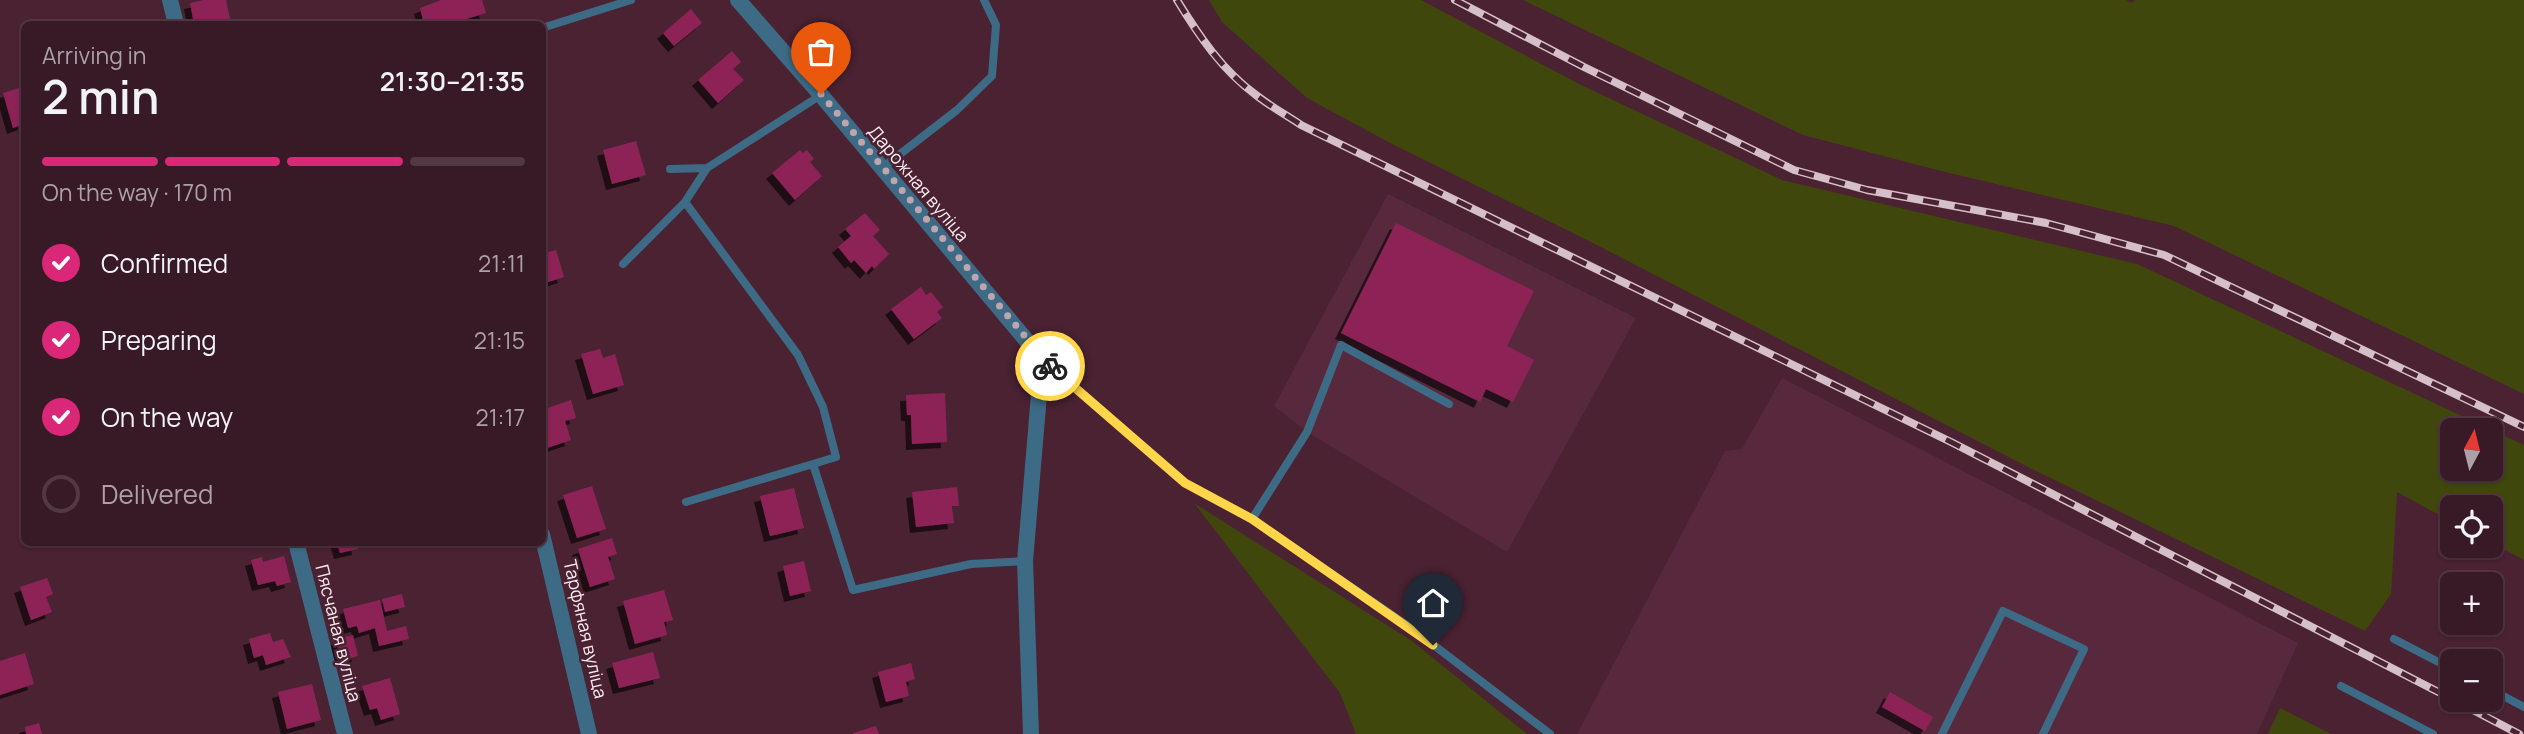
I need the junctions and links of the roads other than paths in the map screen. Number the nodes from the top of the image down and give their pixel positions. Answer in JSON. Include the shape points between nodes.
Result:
{"nodes":[{"id":1,"x":170,"y":0,"type":"edge"},
{"id":2,"x":631,"y":0,"type":"edge"},
{"id":3,"x":738,"y":0,"type":"edge"},
{"id":4,"x":984,"y":0,"type":"edge"},
{"id":5,"x":175,"y":21,"type":"edge"},
{"id":6,"x":546,"y":27,"type":"edge"},
{"id":7,"x":821,"y":94,"type":"junction"},
{"id":8,"x":707,"y":168,"type":"junction"},
{"id":9,"x":670,"y":169,"type":"dead end"},
{"id":10,"x":882,"y":169,"type":"junction"},
{"id":11,"x":685,"y":202,"type":"junction"},
{"id":12,"x":623,"y":264,"type":"dead end"},
{"id":13,"x":1042,"y":359,"type":"junction"},
{"id":14,"x":1449,"y":404,"type":"dead end"},
{"id":15,"x":813,"y":464,"type":"junction"},
{"id":16,"x":686,"y":502,"type":"dead end"},
{"id":17,"x":1252,"y":519,"type":"junction"},
{"id":18,"x":297,"y":546,"type":"edge"},
{"id":19,"x":545,"y":546,"type":"edge"},
{"id":20,"x":1025,"y":561,"type":"junction"},
{"id":21,"x":2394,"y":639,"type":"dead end"},
{"id":22,"x":2440,"y":663,"type":"edge"},
{"id":23,"x":2341,"y":686,"type":"dead end"},
{"id":24,"x":2503,"y":696,"type":"edge"},
{"id":25,"x":2524,"y":707,"type":"edge"},
{"id":26,"x":345,"y":734,"type":"edge"},
{"id":27,"x":589,"y":734,"type":"edge"},
{"id":28,"x":1031,"y":734,"type":"edge"},
{"id":29,"x":1550,"y":734,"type":"edge"},
{"id":30,"x":1942,"y":734,"type":"edge"},
{"id":31,"x":2043,"y":734,"type":"edge"},
{"id":32,"x":2433,"y":734,"type":"edge"}],
"edges":[{"from":1,"to":5,"type":"street"},
{"from":2,"to":6,"type":"lane"},
{"from":3,"to":7,"type":"street","name":"Дарожная вуліца"},
{"from":4,"to":10,"type":"lane","via":[[996,25],[992,76]]},
{"from":7,"to":8,"type":"lane"},
{"from":7,"to":10,"type":"street","name":"Дарожная вуліца"},
{"from":8,"to":9,"type":"lane"},
{"from":8,"to":11,"type":"lane"},
{"from":10,"to":13,"type":"street","name":"Дарожная вуліца"},
{"from":11,"to":12,"type":"lane"},
{"from":11,"to":15,"type":"lane","via":[[798,355],[823,407],[836,457]]},
{"from":13,"to":17,"type":"lane","via":[[1185,483]]},
{"from":13,"to":20,"type":"street"},
{"from":14,"to":17,"type":"lane","via":[[1341,345],[1307,432]]},
{"from":15,"to":16,"type":"lane"},
{"from":15,"to":20,"type":"lane","via":[[853,590],[971,564]]},
{"from":17,"to":29,"type":"lane","via":[[1414,630]]},
{"from":18,"to":26,"type":"street","name":"Пясчаная вуліца"},
{"from":19,"to":27,"type":"street","name":"Тарфяная вуліца"},
{"from":20,"to":28,"type":"street"},
{"from":21,"to":22,"type":"lane"},
{"from":23,"to":32,"type":"lane"},
{"from":24,"to":25,"type":"lane"},
{"from":30,"to":31,"type":"lane","via":[[2003,611],[2084,649]]}]}
